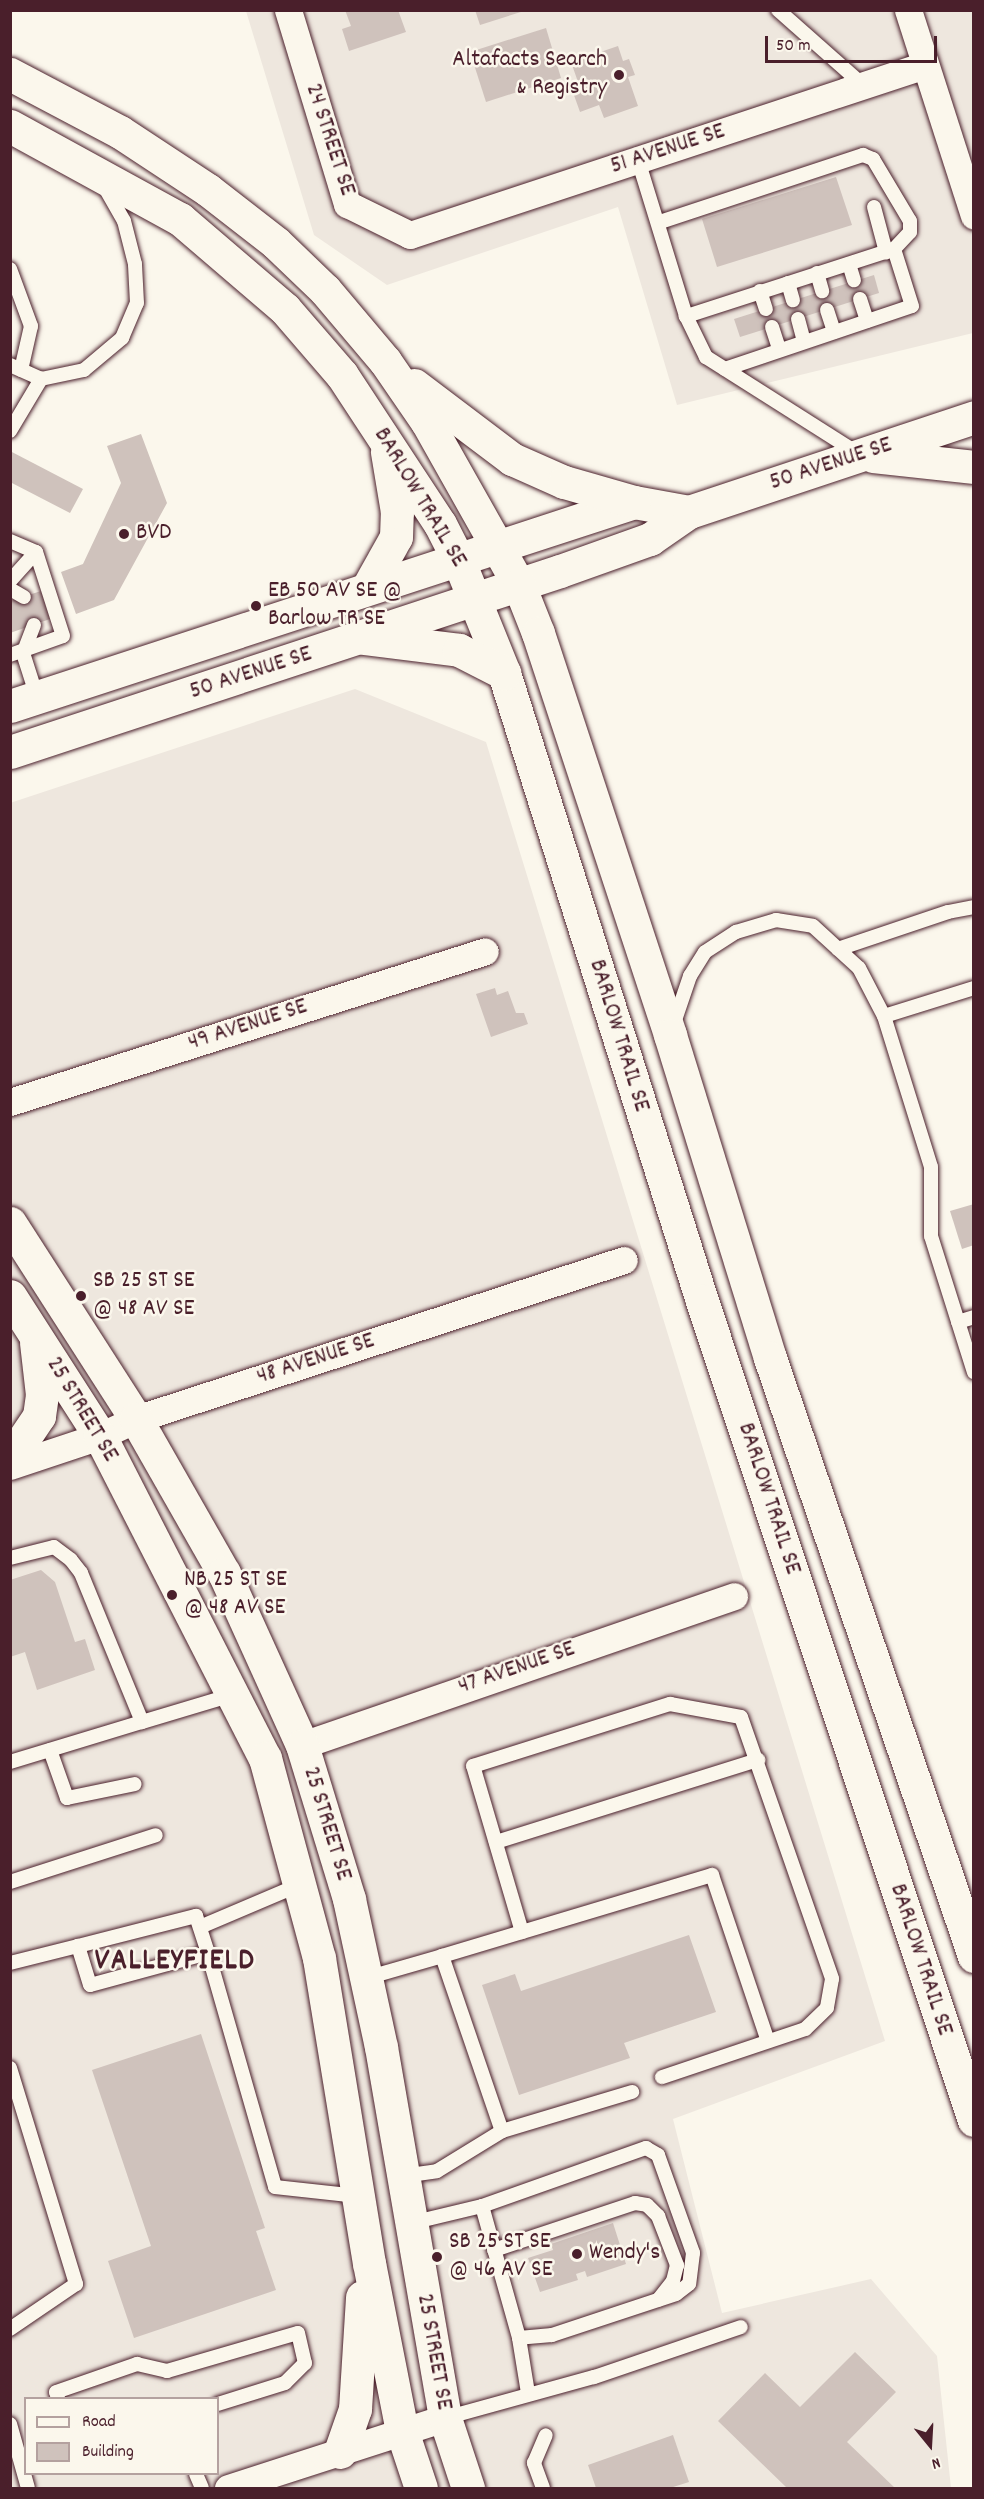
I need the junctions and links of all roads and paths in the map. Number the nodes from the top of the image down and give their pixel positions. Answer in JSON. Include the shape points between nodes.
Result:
{"nodes":[{"id":1,"x":288,"y":10,"type":"edge"},
{"id":2,"x":778,"y":10,"type":"edge"},
{"id":3,"x":908,"y":10,"type":"edge"},
{"id":4,"x":925,"y":65,"type":"junction"},
{"id":5,"x":10,"y":74,"type":"edge"},
{"id":6,"x":864,"y":86,"type":"junction"},
{"id":7,"x":10,"y":126,"type":"edge"},
{"id":8,"x":638,"y":160,"type":"junction"},
{"id":9,"x":95,"y":170,"type":"junction"},
{"id":10,"x":874,"y":207,"type":"dead end"},
{"id":11,"x":974,"y":216,"type":"edge"},
{"id":12,"x":660,"y":222,"type":"junction"},
{"id":13,"x":410,"y":235,"type":"joint"},
{"id":14,"x":890,"y":251,"type":"junction"},
{"id":15,"x":849,"y":264,"type":"junction"},
{"id":16,"x":10,"y":269,"type":"edge"},
{"id":17,"x":817,"y":273,"type":"junction"},
{"id":18,"x":854,"y":280,"type":"dead end"},
{"id":19,"x":788,"y":283,"type":"junction"},
{"id":20,"x":760,"y":291,"type":"junction"},
{"id":21,"x":822,"y":291,"type":"dead end"},
{"id":22,"x":860,"y":299,"type":"dead end"},
{"id":23,"x":793,"y":300,"type":"dead end"},
{"id":24,"x":766,"y":309,"type":"dead end"},
{"id":25,"x":827,"y":310,"type":"dead end"},
{"id":26,"x":686,"y":316,"type":"junction"},
{"id":27,"x":798,"y":319,"type":"dead end"},
{"id":28,"x":867,"y":321,"type":"junction"},
{"id":29,"x":772,"y":327,"type":"dead end"},
{"id":30,"x":834,"y":332,"type":"junction"},
{"id":31,"x":804,"y":341,"type":"junction"},
{"id":32,"x":779,"y":349,"type":"junction"},
{"id":33,"x":385,"y":361,"type":"junction"},
{"id":34,"x":16,"y":368,"type":"edge"},
{"id":35,"x":724,"y":369,"type":"junction"},
{"id":36,"x":40,"y":379,"type":"junction"},
{"id":37,"x":974,"y":417,"type":"edge"},
{"id":38,"x":10,"y":431,"type":"edge"},
{"id":39,"x":386,"y":442,"type":"junction"},
{"id":40,"x":860,"y":455,"type":"junction"},
{"id":41,"x":974,"y":467,"type":"edge"},
{"id":42,"x":634,"y":502,"type":"junction"},
{"id":43,"x":689,"y":512,"type":"junction"},
{"id":44,"x":10,"y":541,"type":"edge"},
{"id":45,"x":498,"y":545,"type":"junction"},
{"id":46,"x":36,"y":552,"type":"junction"},
{"id":47,"x":458,"y":559,"type":"junction"},
{"id":48,"x":10,"y":581,"type":"edge"},
{"id":49,"x":519,"y":585,"type":"junction"},
{"id":50,"x":368,"y":587,"type":"junction"},
{"id":51,"x":10,"y":589,"type":"edge"},
{"id":52,"x":24,"y":597,"type":"dead end"},
{"id":53,"x":477,"y":599,"type":"junction"},
{"id":54,"x":34,"y":625,"type":"dead end"},
{"id":55,"x":363,"y":638,"type":"junction"},
{"id":56,"x":10,"y":641,"type":"edge"},
{"id":57,"x":17,"y":654,"type":"edge"},
{"id":58,"x":504,"y":673,"type":"junction"},
{"id":59,"x":24,"y":701,"type":"edge"},
{"id":60,"x":10,"y":752,"type":"edge"},
{"id":61,"x":974,"y":907,"type":"edge"},
{"id":62,"x":838,"y":949,"type":"junction"},
{"id":63,"x":485,"y":951,"type":"dead end"},
{"id":64,"x":974,"y":988,"type":"edge"},
{"id":65,"x":884,"y":1016,"type":"junction"},
{"id":66,"x":670,"y":1035,"type":"junction"},
{"id":67,"x":10,"y":1102,"type":"edge"},
{"id":68,"x":10,"y":1223,"type":"edge"},
{"id":69,"x":624,"y":1260,"type":"dead end"},
{"id":70,"x":10,"y":1296,"type":"edge"},
{"id":71,"x":974,"y":1317,"type":"edge"},
{"id":72,"x":958,"y":1322,"type":"junction"},
{"id":73,"x":35,"y":1335,"type":"junction"},
{"id":74,"x":974,"y":1372,"type":"edge"},
{"id":75,"x":136,"y":1419,"type":"junction"},
{"id":76,"x":100,"y":1436,"type":"junction"},
{"id":77,"x":10,"y":1460,"type":"edge"},
{"id":78,"x":10,"y":1466,"type":"edge"},
{"id":79,"x":10,"y":1558,"type":"edge"},
{"id":80,"x":734,"y":1596,"type":"dead end"},
{"id":81,"x":232,"y":1695,"type":"junction"},
{"id":82,"x":142,"y":1722,"type":"junction"},
{"id":83,"x":302,"y":1745,"type":"junction"},
{"id":84,"x":50,"y":1750,"type":"junction"},
{"id":85,"x":758,"y":1760,"type":"junction"},
{"id":86,"x":10,"y":1762,"type":"edge"},
{"id":87,"x":135,"y":1784,"type":"dead end"},
{"id":88,"x":156,"y":1835,"type":"dead end"},
{"id":89,"x":495,"y":1842,"type":"junction"},
{"id":90,"x":10,"y":1882,"type":"edge"},
{"id":91,"x":299,"y":1885,"type":"junction"},
{"id":92,"x":200,"y":1927,"type":"junction"},
{"id":93,"x":522,"y":1932,"type":"junction"},
{"id":94,"x":78,"y":1946,"type":"junction"},
{"id":95,"x":208,"y":1953,"type":"junction"},
{"id":96,"x":442,"y":1956,"type":"junction"},
{"id":97,"x":974,"y":1956,"type":"edge"},
{"id":98,"x":10,"y":1963,"type":"edge"},
{"id":99,"x":366,"y":1978,"type":"junction"},
{"id":100,"x":324,"y":1989,"type":"junction"},
{"id":101,"x":768,"y":2041,"type":"junction"},
{"id":102,"x":10,"y":2068,"type":"edge"},
{"id":103,"x":662,"y":2077,"type":"dead end"},
{"id":104,"x":632,"y":2092,"type":"dead end"},
{"id":105,"x":974,"y":2120,"type":"edge"},
{"id":106,"x":502,"y":2132,"type":"junction"},
{"id":107,"x":403,"y":2176,"type":"junction"},
{"id":108,"x":358,"y":2196,"type":"junction"},
{"id":109,"x":482,"y":2206,"type":"junction"},
{"id":110,"x":411,"y":2223,"type":"junction"},
{"id":111,"x":494,"y":2250,"type":"junction"},
{"id":112,"x":369,"y":2262,"type":"junction"},
{"id":113,"x":658,"y":2300,"type":"junction"},
{"id":114,"x":741,"y":2327,"type":"dead end"},
{"id":115,"x":10,"y":2329,"type":"edge"},
{"id":116,"x":519,"y":2338,"type":"junction"},
{"id":117,"x":528,"y":2393,"type":"junction"},
{"id":118,"x":58,"y":2397,"type":"edge"},
{"id":119,"x":219,"y":2404,"type":"edge"},
{"id":120,"x":445,"y":2418,"type":"junction"},
{"id":121,"x":10,"y":2424,"type":"edge"},
{"id":122,"x":402,"y":2431,"type":"junction"},
{"id":123,"x":546,"y":2435,"type":"dead end"},
{"id":124,"x":340,"y":2452,"type":"junction"},
{"id":125,"x":17,"y":2475,"type":"edge"},
{"id":126,"x":267,"y":2483,"type":"edge"},
{"id":127,"x":28,"y":2488,"type":"edge"},
{"id":128,"x":228,"y":2488,"type":"edge"},
{"id":129,"x":421,"y":2488,"type":"edge"},
{"id":130,"x":468,"y":2488,"type":"edge"},
{"id":131,"x":543,"y":2488,"type":"edge"}],
"edges":[{"from":1,"to":13,"type":"street","name":"24 STREET SE","via":[[347,204]]},
{"from":2,"to":6,"type":"lane"},
{"from":3,"to":4,"type":"street"},
{"from":4,"to":6,"type":"street","name":"51 AVENUE SE"},
{"from":4,"to":11,"type":"street"},
{"from":5,"to":33,"type":"main road","name":"BARLOW TRAIL SE","via":[[120,132],[208,190],[276,243],[325,290]]},
{"from":6,"to":8,"type":"street","name":"51 AVENUE SE"},
{"from":7,"to":9,"type":"main road","name":"BARLOW TRAIL SE"},
{"from":8,"to":12,"type":"lane"},
{"from":8,"to":13,"type":"street","name":"51 AVENUE SE"},
{"from":9,"to":36,"type":"lane","via":[[124,221],[135,264],[137,303],[122,338],[84,370]]},
{"from":9,"to":39,"type":"main road","name":"BARLOW TRAIL SE","via":[[180,219],[285,309],[342,375]]},
{"from":10,"to":14,"type":"lane"},
{"from":12,"to":14,"type":"lane","via":[[863,155],[873,159],[910,221],[910,232]]},
{"from":12,"to":26,"type":"lane"},
{"from":14,"to":15,"type":"lane"},
{"from":14,"to":28,"type":"lane","via":[[912,306]]},
{"from":15,"to":17,"type":"lane"},
{"from":15,"to":18,"type":"lane"},
{"from":16,"to":34,"type":"lane","via":[[31,326]]},
{"from":17,"to":19,"type":"lane"},
{"from":17,"to":21,"type":"lane"},
{"from":19,"to":20,"type":"lane"},
{"from":19,"to":23,"type":"lane"},
{"from":20,"to":24,"type":"lane"},
{"from":20,"to":26,"type":"lane"},
{"from":22,"to":28,"type":"lane"},
{"from":25,"to":30,"type":"lane"},
{"from":26,"to":35,"type":"lane","via":[[706,357]]},
{"from":27,"to":31,"type":"lane"},
{"from":28,"to":30,"type":"lane"},
{"from":29,"to":32,"type":"lane"},
{"from":30,"to":31,"type":"lane"},
{"from":31,"to":32,"type":"lane"},
{"from":32,"to":35,"type":"lane"},
{"from":33,"to":42,"type":"main road","via":[[512,459],[564,482]]},
{"from":33,"to":45,"type":"main road","name":"BARLOW TRAIL SE","via":[[427,422]]},
{"from":34,"to":36,"type":"lane"},
{"from":35,"to":40,"type":"lane"},
{"from":36,"to":38,"type":"lane"},
{"from":37,"to":40,"type":"main road","name":"50 AVENUE SE"},
{"from":39,"to":47,"type":"main road","name":"BARLOW TRAIL SE"},
{"from":39,"to":50,"type":"main road","via":[[397,512],[396,537]]},
{"from":40,"to":41,"type":"main road"},
{"from":40,"to":43,"type":"main road","name":"50 AVENUE SE"},
{"from":42,"to":43,"type":"main road","name":"50 AVENUE SE"},
{"from":42,"to":45,"type":"main road","name":"50 AVENUE SE"},
{"from":43,"to":49,"type":"main road","name":"50 AVENUE SE","via":[[650,539]]},
{"from":44,"to":46,"type":"lane"},
{"from":45,"to":47,"type":"main road","name":"50 AVENUE SE"},
{"from":45,"to":49,"type":"main road","name":"BARLOW TRAIL SE"},
{"from":46,"to":48,"type":"lane"},
{"from":46,"to":57,"type":"lane","via":[[63,636]]},
{"from":47,"to":50,"type":"main road","name":"50 AVENUE SE"},
{"from":47,"to":53,"type":"main road","name":"BARLOW TRAIL SE"},
{"from":49,"to":53,"type":"main road","name":"50 AVENUE SE"},
{"from":49,"to":66,"type":"main road","name":"BARLOW TRAIL SE"},
{"from":50,"to":59,"type":"main road","name":"50 AVENUE SE"},
{"from":51,"to":52,"type":"lane"},
{"from":53,"to":55,"type":"main road","name":"50 AVENUE SE"},
{"from":53,"to":58,"type":"main road","name":"BARLOW TRAIL SE"},
{"from":54,"to":57,"type":"lane"},
{"from":55,"to":58,"type":"main road","via":[[448,647]]},
{"from":55,"to":60,"type":"main road","name":"50 AVENUE SE"},
{"from":56,"to":57,"type":"lane"},
{"from":57,"to":59,"type":"lane"},
{"from":58,"to":105,"type":"main road","name":"BARLOW TRAIL SE","via":[[702,1301]]},
{"from":61,"to":62,"type":"lane"},
{"from":62,"to":65,"type":"lane","via":[[859,968]]},
{"from":62,"to":66,"type":"lane","via":[[813,926],[776,920],[736,932],[705,952],[690,976]]},
{"from":63,"to":67,"type":"street","name":"49 AVENUE SE"},
{"from":64,"to":65,"type":"lane"},
{"from":65,"to":72,"type":"lane","via":[[932,1167],[931,1236]]},
{"from":66,"to":97,"type":"main road","name":"BARLOW TRAIL SE","via":[[770,1358]]},
{"from":68,"to":75,"type":"main road","name":"25 STREET SE"},
{"from":69,"to":75,"type":"street","name":"48 AVENUE SE"},
{"from":70,"to":73,"type":"main road","name":"25 STREET SE"},
{"from":71,"to":72,"type":"lane"},
{"from":72,"to":74,"type":"lane"},
{"from":73,"to":76,"type":"main road","name":"25 STREET SE"},
{"from":73,"to":77,"type":"main road","via":[[42,1395],[39,1416]]},
{"from":75,"to":76,"type":"street","name":"48 AVENUE SE"},
{"from":75,"to":83,"type":"main road","name":"25 STREET SE","via":[[224,1573]]},
{"from":76,"to":78,"type":"street","name":"48 AVENUE SE"},
{"from":76,"to":81,"type":"main road","name":"25 STREET SE"},
{"from":79,"to":82,"type":"lane","via":[[54,1547],[71,1560],[81,1573]]},
{"from":80,"to":83,"type":"street","name":"47 AVENUE SE"},
{"from":81,"to":82,"type":"lane"},
{"from":81,"to":91,"type":"main road","name":"25 STREET SE","via":[[265,1758]]},
{"from":82,"to":84,"type":"lane"},
{"from":83,"to":99,"type":"main road","name":"25 STREET SE","via":[[349,1899]]},
{"from":84,"to":86,"type":"lane"},
{"from":84,"to":87,"type":"lane","via":[[67,1798]]},
{"from":85,"to":89,"type":"lane"},
{"from":85,"to":89,"type":"lane","via":[[741,1717],[670,1704],[473,1766]]},
{"from":85,"to":101,"type":"lane","via":[[832,1979],[827,2008],[806,2029]]},
{"from":88,"to":90,"type":"lane"},
{"from":89,"to":93,"type":"lane"},
{"from":91,"to":92,"type":"lane"},
{"from":91,"to":100,"type":"main road","name":"25 STREET SE"},
{"from":92,"to":94,"type":"lane","via":[[196,1916]]},
{"from":92,"to":95,"type":"lane"},
{"from":93,"to":96,"type":"lane"},
{"from":93,"to":101,"type":"lane","via":[[712,1875]]},
{"from":94,"to":95,"type":"lane","via":[[90,1985]]},
{"from":94,"to":98,"type":"lane"},
{"from":95,"to":108,"type":"lane","via":[[275,2187]]},
{"from":96,"to":99,"type":"lane"},
{"from":96,"to":106,"type":"lane"},
{"from":99,"to":100,"type":"main road"},
{"from":99,"to":107,"type":"main road","name":"25 STREET SE"},
{"from":100,"to":108,"type":"main road","name":"25 STREET SE"},
{"from":101,"to":103,"type":"lane"},
{"from":102,"to":115,"type":"lane","via":[[76,2284]]},
{"from":104,"to":106,"type":"lane"},
{"from":106,"to":107,"type":"lane","via":[[437,2170]]},
{"from":107,"to":110,"type":"main road","name":"25 STREET SE"},
{"from":108,"to":112,"type":"main road","name":"25 STREET SE"},
{"from":109,"to":110,"type":"lane"},
{"from":109,"to":111,"type":"lane"},
{"from":109,"to":113,"type":"lane","via":[[646,2148],[658,2155],[693,2253],[689,2284]]},
{"from":110,"to":120,"type":"main road","name":"25 STREET SE"},
{"from":111,"to":113,"type":"lane","via":[[635,2203],[647,2205],[658,2216],[676,2265],[673,2281]]},
{"from":111,"to":116,"type":"lane"},
{"from":112,"to":122,"type":"main road","name":"25 STREET SE"},
{"from":112,"to":124,"type":"main road","via":[[362,2294],[355,2409]]},
{"from":113,"to":116,"type":"lane","via":[[552,2335]]},
{"from":114,"to":117,"type":"lane","via":[[594,2377]]},
{"from":116,"to":117,"type":"lane"},
{"from":117,"to":120,"type":"lane"},
{"from":118,"to":119,"type":"lane","via":[[56,2392],[137,2364],[167,2371],[298,2333],[305,2363],[285,2383]]},
{"from":120,"to":122,"type":"street"},
{"from":120,"to":130,"type":"main road","name":"25 STREET SE"},
{"from":121,"to":125,"type":"lane"},
{"from":122,"to":124,"type":"street"},
{"from":122,"to":129,"type":"main road","name":"25 STREET SE"},
{"from":123,"to":131,"type":"lane","via":[[534,2463]]},
{"from":124,"to":126,"type":"street"},
{"from":125,"to":127,"type":"lane"},
{"from":126,"to":128,"type":"street"}]}
